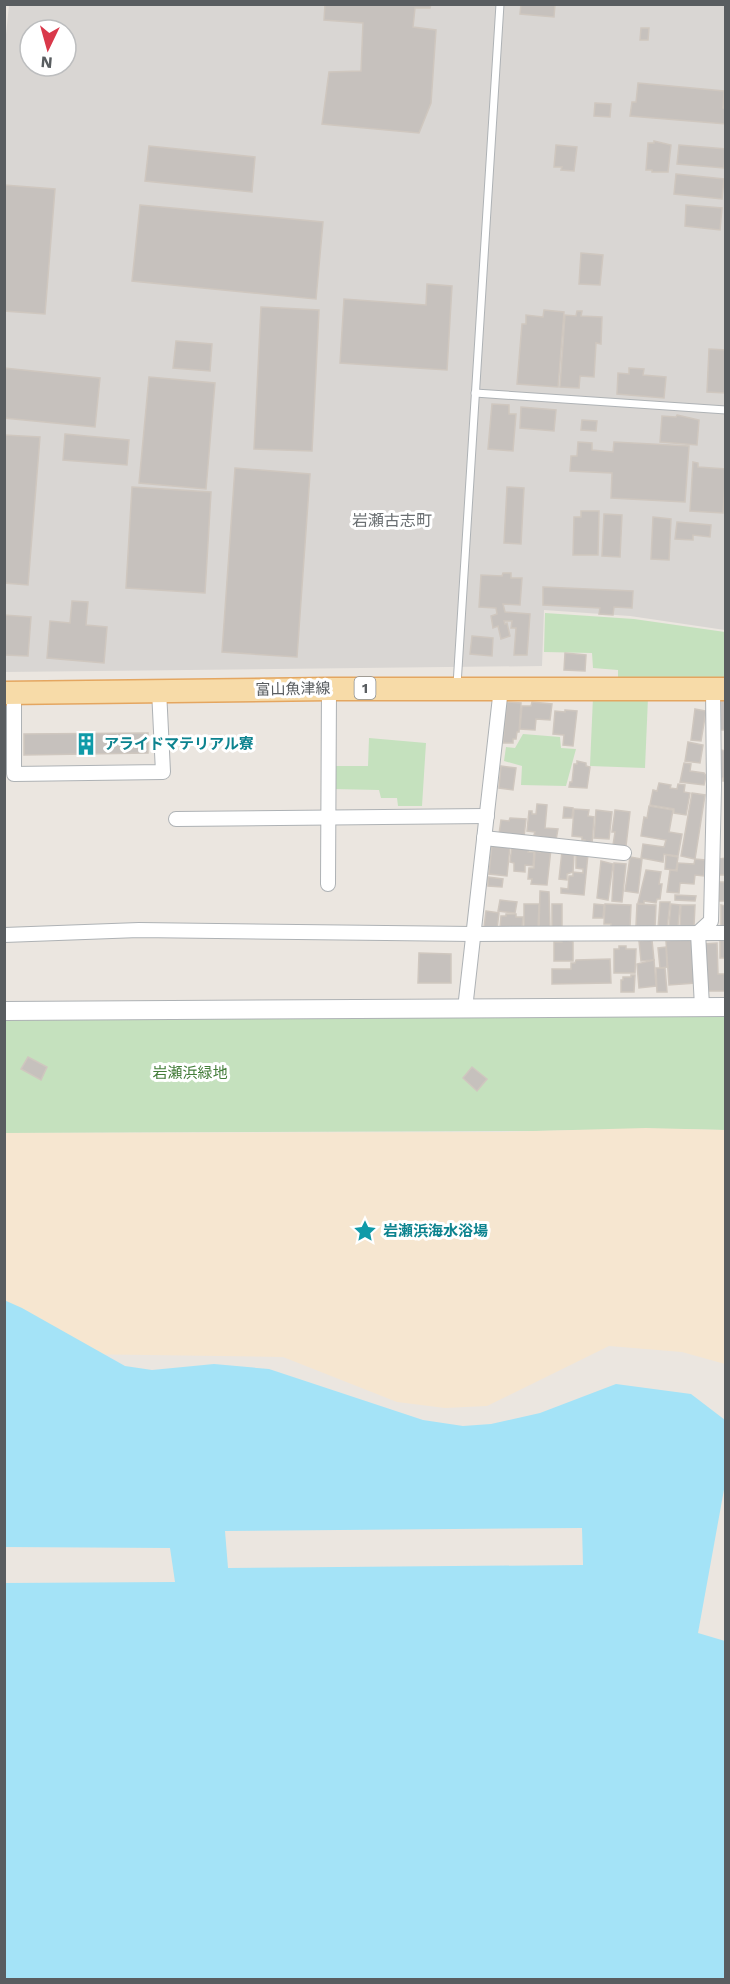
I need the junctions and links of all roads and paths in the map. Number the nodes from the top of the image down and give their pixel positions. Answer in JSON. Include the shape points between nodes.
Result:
{"nodes":[{"id":1,"x":500,"y":4,"type":"edge"},
{"id":2,"x":476,"y":393,"type":"junction"},
{"id":3,"x":726,"y":410,"type":"edge"},
{"id":4,"x":329,"y":688,"type":"junction"},
{"id":5,"x":457,"y":688,"type":"junction"},
{"id":6,"x":501,"y":688,"type":"junction"},
{"id":7,"x":719,"y":689,"type":"edge"},
{"id":8,"x":159,"y":690,"type":"junction"},
{"id":9,"x":9,"y":692,"type":"edge"},
{"id":10,"x":720,"y":787,"type":"edge"},
{"id":11,"x":487,"y":816,"type":"junction"},
{"id":12,"x":329,"y":817,"type":"junction"},
{"id":13,"x":176,"y":819,"type":"dead end"},
{"id":14,"x":484,"y":838,"type":"junction"},
{"id":15,"x":624,"y":853,"type":"dead end"},
{"id":16,"x":328,"y":884,"type":"dead end"},
{"id":17,"x":698,"y":933,"type":"junction"},
{"id":18,"x":726,"y":933,"type":"edge"},
{"id":19,"x":473,"y":934,"type":"junction"},
{"id":20,"x":4,"y":935,"type":"edge"},
{"id":21,"x":702,"y":1006,"type":"junction"},
{"id":22,"x":726,"y":1007,"type":"edge"},
{"id":23,"x":465,"y":1009,"type":"junction"},
{"id":24,"x":4,"y":1011,"type":"edge"}],
"edges":[{"from":1,"to":2,"type":"lane"},
{"from":2,"to":3,"type":"lane"},
{"from":2,"to":5,"type":"lane"},
{"from":4,"to":5,"type":"main road","name":"富山魚津線","number":"1"},
{"from":4,"to":8,"type":"main road","name":"富山魚津線","number":"1"},
{"from":4,"to":12,"type":"street"},
{"from":5,"to":6,"type":"main road","name":"富山魚津線","number":"1"},
{"from":6,"to":7,"type":"main road","name":"富山魚津線","number":"1"},
{"from":6,"to":11,"type":"street"},
{"from":7,"to":10,"type":"street"},
{"from":8,"to":9,"type":"main road","name":"富山魚津線","number":"1"},
{"from":8,"to":9,"type":"street","via":[[163,772],[14,774]]},
{"from":10,"to":17,"type":"street","via":[[711,921]]},
{"from":11,"to":12,"type":"street"},
{"from":11,"to":14,"type":"street"},
{"from":12,"to":13,"type":"street"},
{"from":12,"to":16,"type":"street"},
{"from":14,"to":15,"type":"street"},
{"from":14,"to":19,"type":"street"},
{"from":17,"to":18,"type":"street"},
{"from":17,"to":19,"type":"street"},
{"from":17,"to":21,"type":"street"},
{"from":19,"to":20,"type":"street","via":[[139,930]]},
{"from":19,"to":23,"type":"street"},
{"from":21,"to":22,"type":"street"},
{"from":21,"to":23,"type":"street"},
{"from":23,"to":24,"type":"street"}]}
